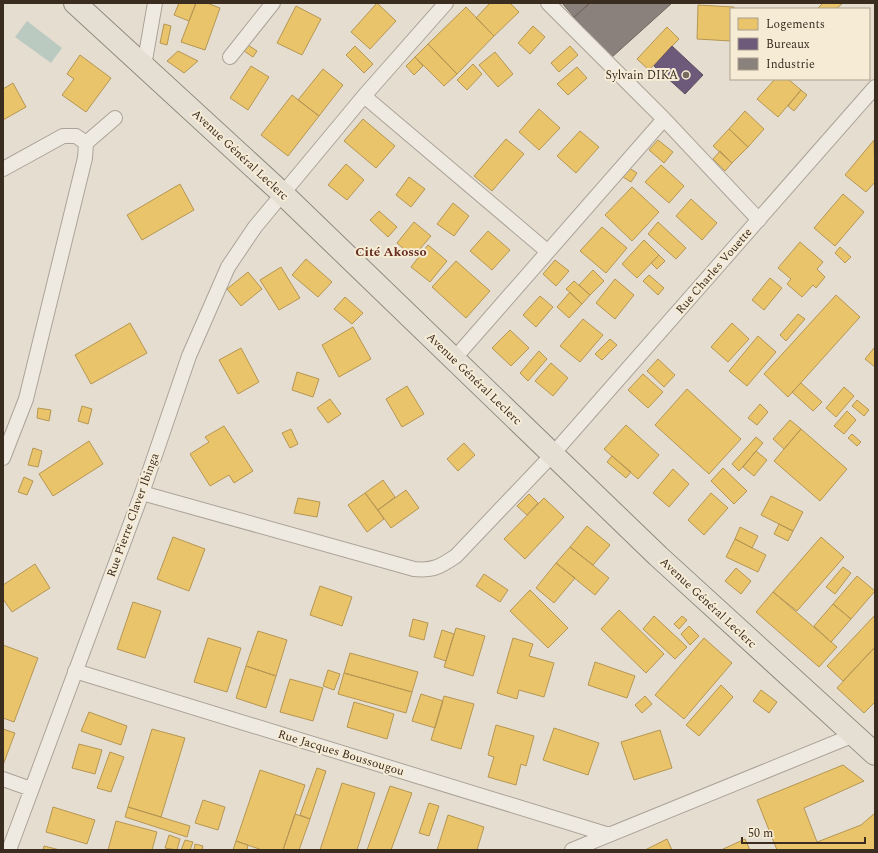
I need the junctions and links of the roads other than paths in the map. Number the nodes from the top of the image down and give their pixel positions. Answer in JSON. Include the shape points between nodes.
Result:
{"nodes":[{"id":1,"x":75,"y":3,"type":"edge"},
{"id":2,"x":155,"y":3,"type":"edge"},
{"id":3,"x":273,"y":3,"type":"edge"},
{"id":4,"x":446,"y":3,"type":"edge"},
{"id":5,"x":548,"y":3,"type":"edge"},
{"id":6,"x":230,"y":57,"type":"dead end"},
{"id":7,"x":144,"y":66,"type":"junction"},
{"id":8,"x":875,"y":87,"type":"edge"},
{"id":9,"x":364,"y":96,"type":"junction"},
{"id":10,"x":115,"y":118,"type":"dead end"},
{"id":11,"x":664,"y":119,"type":"junction"},
{"id":12,"x":86,"y":143,"type":"junction"},
{"id":13,"x":3,"y":169,"type":"edge"},
{"id":14,"x":282,"y":194,"type":"junction"},
{"id":15,"x":759,"y":220,"type":"junction"},
{"id":16,"x":547,"y":251,"type":"junction"},
{"id":17,"x":454,"y":359,"type":"junction"},
{"id":18,"x":552,"y":455,"type":"junction"},
{"id":19,"x":3,"y":458,"type":"edge"},
{"id":20,"x":142,"y":493,"type":"junction"},
{"id":21,"x":74,"y":671,"type":"junction"},
{"id":22,"x":854,"y":735,"type":"junction"},
{"id":23,"x":875,"y":754,"type":"edge"},
{"id":24,"x":3,"y":779,"type":"edge"},
{"id":25,"x":31,"y":789,"type":"junction"},
{"id":26,"x":606,"y":834,"type":"junction"},
{"id":27,"x":9,"y":850,"type":"edge"},
{"id":28,"x":572,"y":850,"type":"edge"}],
"edges":[{"from":1,"to":7,"type":"main road","name":"Avenue Général Leclerc"},
{"from":2,"to":7,"type":"street"},
{"from":3,"to":6,"type":"street"},
{"from":4,"to":9,"type":"street","name":"Rue Pierre Claver Ibinga"},
{"from":5,"to":11,"type":"street"},
{"from":7,"to":14,"type":"main road","name":"Avenue Général Leclerc"},
{"from":8,"to":15,"type":"street","name":"Rue Charles Vouette"},
{"from":9,"to":14,"type":"street","name":"Rue Pierre Claver Ibinga"},
{"from":9,"to":16,"type":"street"},
{"from":10,"to":12,"type":"street"},
{"from":11,"to":15,"type":"street"},
{"from":11,"to":16,"type":"street"},
{"from":12,"to":13,"type":"street","via":[[76,136],[63,136]]},
{"from":12,"to":19,"type":"street","via":[[85,158],[26,399]]},
{"from":14,"to":17,"type":"main road","name":"Avenue Général Leclerc"},
{"from":14,"to":20,"type":"street","name":"Rue Pierre Claver Ibinga","via":[[255,227],[225,274],[189,356]]},
{"from":15,"to":18,"type":"street","name":"Rue Charles Vouette"},
{"from":16,"to":17,"type":"street"},
{"from":17,"to":18,"type":"main road","name":"Avenue Général Leclerc"},
{"from":18,"to":20,"type":"street","name":"Rue Charles Vouette","via":[[456,556],[428,570],[414,569]]},
{"from":18,"to":22,"type":"main road","name":"Avenue Général Leclerc","via":[[729,623]]},
{"from":20,"to":21,"type":"street","name":"Rue Pierre Claver Ibinga"},
{"from":21,"to":25,"type":"street","name":"Rue Pierre Claver Ibinga"},
{"from":21,"to":26,"type":"street","name":"Rue Jacques Boussougou"},
{"from":22,"to":23,"type":"main road","name":"Avenue Général Leclerc"},
{"from":22,"to":26,"type":"street"},
{"from":24,"to":25,"type":"street"},
{"from":25,"to":27,"type":"street","name":"Rue Pierre Claver Ibinga"},
{"from":26,"to":28,"type":"street"}]}
